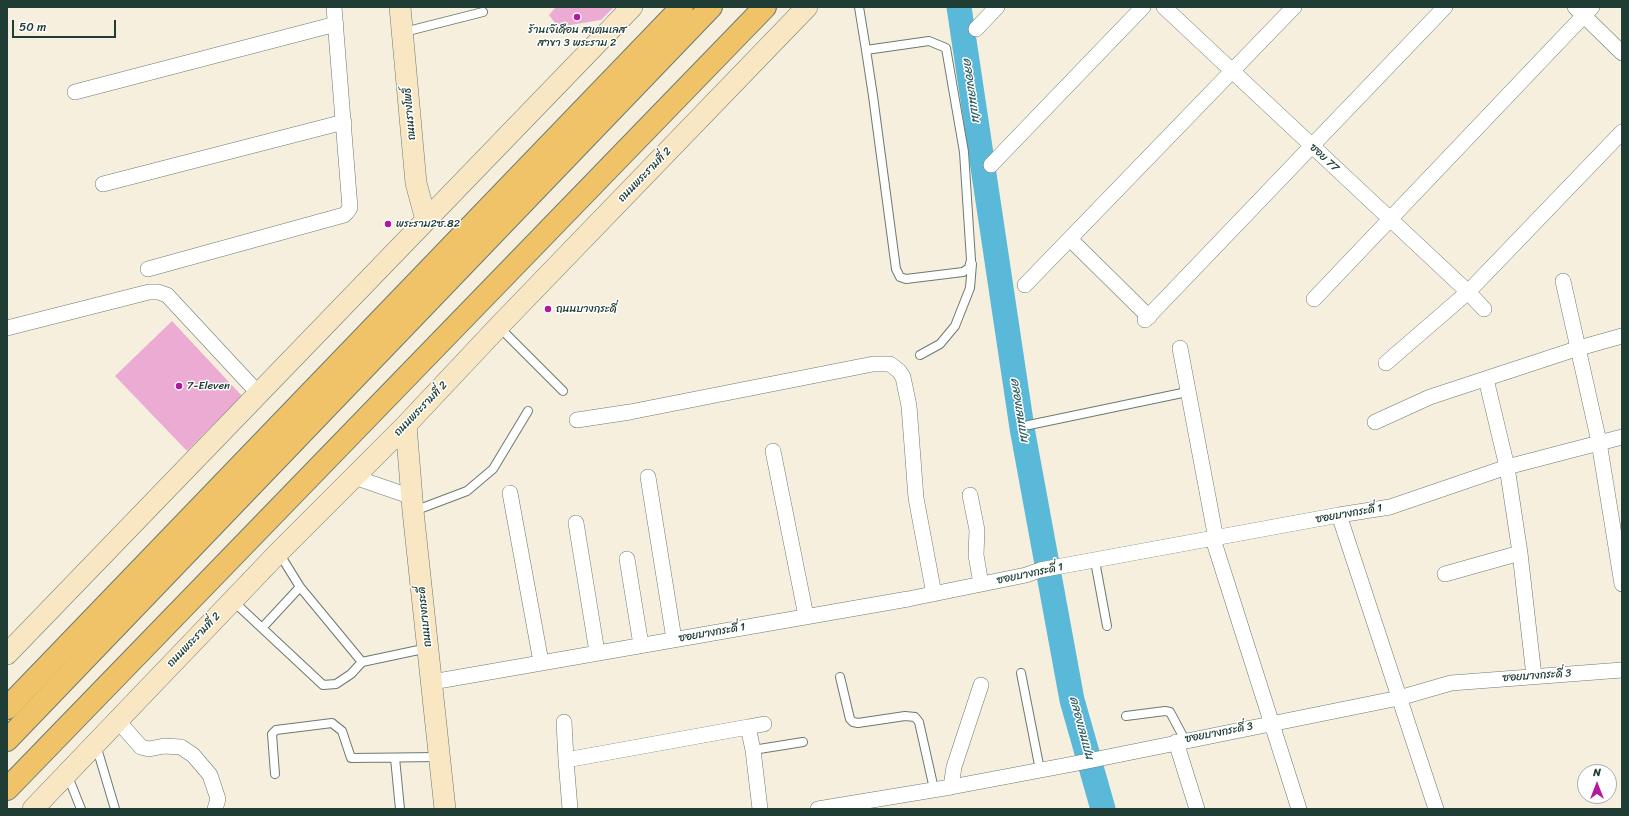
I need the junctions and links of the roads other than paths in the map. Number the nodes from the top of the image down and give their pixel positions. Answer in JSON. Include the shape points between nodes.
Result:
{"nodes":[{"id":1,"x":334,"y":7,"type":"edge"},
{"id":2,"x":400,"y":7,"type":"edge"},
{"id":3,"x":632,"y":7,"type":"edge"},
{"id":4,"x":682,"y":7,"type":"edge"},
{"id":5,"x":711,"y":7,"type":"edge"},
{"id":6,"x":748,"y":7,"type":"edge"},
{"id":7,"x":765,"y":7,"type":"edge"},
{"id":8,"x":807,"y":7,"type":"edge"},
{"id":9,"x":859,"y":7,"type":"edge"},
{"id":10,"x":997,"y":7,"type":"edge"},
{"id":11,"x":1143,"y":7,"type":"edge"},
{"id":12,"x":1164,"y":7,"type":"edge"},
{"id":13,"x":1294,"y":7,"type":"edge"},
{"id":14,"x":1445,"y":7,"type":"edge"},
{"id":15,"x":1584,"y":10,"type":"edge"},
{"id":16,"x":483,"y":12,"type":"dead end"},
{"id":17,"x":336,"y":24,"type":"junction"},
{"id":18,"x":976,"y":29,"type":"dead end"},
{"id":19,"x":403,"y":32,"type":"junction"},
{"id":20,"x":866,"y":50,"type":"junction"},
{"id":21,"x":1622,"y":53,"type":"edge"},
{"id":22,"x":1232,"y":71,"type":"junction"},
{"id":23,"x":75,"y":92,"type":"dead end"},
{"id":24,"x":344,"y":122,"type":"junction"},
{"id":25,"x":1622,"y":132,"type":"edge"},
{"id":26,"x":1312,"y":146,"type":"junction"},
{"id":27,"x":992,"y":165,"type":"dead end"},
{"id":28,"x":103,"y":184,"type":"dead end"},
{"id":29,"x":426,"y":220,"type":"junction"},
{"id":30,"x":1390,"y":221,"type":"junction"},
{"id":31,"x":1070,"y":239,"type":"junction"},
{"id":32,"x":972,"y":260,"type":"junction"},
{"id":33,"x":148,"y":269,"type":"dead end"},
{"id":34,"x":1563,"y":281,"type":"dead end"},
{"id":35,"x":1025,"y":285,"type":"dead end"},
{"id":36,"x":1468,"y":292,"type":"junction"},
{"id":37,"x":1314,"y":299,"type":"dead end"},
{"id":38,"x":1484,"y":310,"type":"dead end"},
{"id":39,"x":499,"y":326,"type":"junction"},
{"id":40,"x":7,"y":328,"type":"edge"},
{"id":41,"x":1622,"y":336,"type":"edge"},
{"id":42,"x":1180,"y":348,"type":"dead end"},
{"id":43,"x":1579,"y":348,"type":"junction"},
{"id":44,"x":920,"y":355,"type":"dead end"},
{"id":45,"x":1386,"y":363,"type":"dead end"},
{"id":46,"x":1486,"y":379,"type":"junction"},
{"id":47,"x":563,"y":391,"type":"dead end"},
{"id":48,"x":1187,"y":392,"type":"junction"},
{"id":49,"x":259,"y":394,"type":"junction"},
{"id":50,"x":528,"y":411,"type":"dead end"},
{"id":51,"x":577,"y":420,"type":"dead end"},
{"id":52,"x":1375,"y":422,"type":"dead end"},
{"id":53,"x":406,"y":425,"type":"junction"},
{"id":54,"x":1029,"y":425,"type":"dead end"},
{"id":55,"x":1622,"y":437,"type":"edge"},
{"id":56,"x":1599,"y":442,"type":"junction"},
{"id":57,"x":774,"y":451,"type":"dead end"},
{"id":58,"x":1507,"y":467,"type":"junction"},
{"id":59,"x":354,"y":477,"type":"junction"},
{"id":60,"x":648,"y":477,"type":"dead end"},
{"id":61,"x":510,"y":493,"type":"dead end"},
{"id":62,"x":970,"y":495,"type":"dead end"},
{"id":63,"x":413,"y":504,"type":"junction"},
{"id":64,"x":1338,"y":515,"type":"junction"},
{"id":65,"x":576,"y":523,"type":"dead end"},
{"id":66,"x":1214,"y":539,"type":"junction"},
{"id":67,"x":1619,"y":539,"type":"edge"},
{"id":68,"x":279,"y":552,"type":"junction"},
{"id":69,"x":1520,"y":553,"type":"junction"},
{"id":70,"x":627,"y":560,"type":"dead end"},
{"id":71,"x":1095,"y":561,"type":"junction"},
{"id":72,"x":1445,"y":574,"type":"dead end"},
{"id":73,"x":981,"y":584,"type":"junction"},
{"id":74,"x":1622,"y":584,"type":"edge"},
{"id":75,"x":300,"y":588,"type":"junction"},
{"id":76,"x":934,"y":594,"type":"junction"},
{"id":77,"x":232,"y":601,"type":"junction"},
{"id":78,"x":806,"y":616,"type":"junction"},
{"id":79,"x":1107,"y":626,"type":"dead end"},
{"id":80,"x":262,"y":628,"type":"junction"},
{"id":81,"x":674,"y":639,"type":"junction"},
{"id":82,"x":641,"y":645,"type":"junction"},
{"id":83,"x":428,"y":648,"type":"junction"},
{"id":84,"x":597,"y":652,"type":"junction"},
{"id":85,"x":7,"y":654,"type":"edge"},
{"id":86,"x":362,"y":662,"type":"junction"},
{"id":87,"x":541,"y":662,"type":"junction"},
{"id":88,"x":1622,"y":670,"type":"edge"},
{"id":89,"x":1021,"y":673,"type":"dead end"},
{"id":90,"x":1534,"y":676,"type":"junction"},
{"id":91,"x":840,"y":677,"type":"dead end"},
{"id":92,"x":432,"y":682,"type":"junction"},
{"id":93,"x":981,"y":685,"type":"dead end"},
{"id":94,"x":1399,"y":698,"type":"junction"},
{"id":95,"x":7,"y":708,"type":"edge"},
{"id":96,"x":1126,"y":716,"type":"dead end"},
{"id":97,"x":118,"y":721,"type":"junction"},
{"id":98,"x":564,"y":722,"type":"dead end"},
{"id":99,"x":1271,"y":723,"type":"junction"},
{"id":100,"x":764,"y":724,"type":"dead end"},
{"id":101,"x":748,"y":727,"type":"junction"},
{"id":102,"x":7,"y":740,"type":"edge"},
{"id":103,"x":1180,"y":741,"type":"junction"},
{"id":104,"x":803,"y":742,"type":"dead end"},
{"id":105,"x":95,"y":743,"type":"junction"},
{"id":106,"x":753,"y":750,"type":"junction"},
{"id":107,"x":439,"y":757,"type":"junction"},
{"id":108,"x":394,"y":758,"type":"junction"},
{"id":109,"x":566,"y":760,"type":"junction"},
{"id":110,"x":1040,"y":770,"type":"junction"},
{"id":111,"x":67,"y":774,"type":"junction"},
{"id":112,"x":275,"y":774,"type":"dead end"},
{"id":113,"x":7,"y":781,"type":"edge"},
{"id":114,"x":952,"y":787,"type":"junction"},
{"id":115,"x":7,"y":789,"type":"edge"},
{"id":116,"x":934,"y":789,"type":"junction"},
{"id":117,"x":33,"y":809,"type":"edge"},
{"id":118,"x":81,"y":809,"type":"edge"},
{"id":119,"x":115,"y":809,"type":"edge"},
{"id":120,"x":215,"y":809,"type":"edge"},
{"id":121,"x":400,"y":809,"type":"edge"},
{"id":122,"x":445,"y":809,"type":"edge"},
{"id":123,"x":570,"y":809,"type":"edge"},
{"id":124,"x":760,"y":809,"type":"edge"},
{"id":125,"x":818,"y":809,"type":"edge"},
{"id":126,"x":1197,"y":809,"type":"edge"},
{"id":127,"x":1299,"y":809,"type":"edge"},
{"id":128,"x":1436,"y":809,"type":"edge"}],
"edges":[{"from":1,"to":17,"type":"street"},
{"from":2,"to":19,"type":"main road","name":"ถนนรางโพธิ์"},
{"from":3,"to":29,"type":"main road"},
{"from":4,"to":95,"type":"highway"},
{"from":5,"to":102,"type":"highway"},
{"from":6,"to":113,"type":"highway"},
{"from":7,"to":115,"type":"highway"},
{"from":8,"to":39,"type":"main road","name":"ถนนพระรามที่ 2"},
{"from":9,"to":20,"type":"lane"},
{"from":10,"to":18,"type":"street"},
{"from":11,"to":27,"type":"street"},
{"from":12,"to":22,"type":"street","name":"ซอย 77"},
{"from":13,"to":22,"type":"street"},
{"from":14,"to":26,"type":"street"},
{"from":15,"to":21,"type":"street"},
{"from":15,"to":30,"type":"street"},
{"from":16,"to":19,"type":"lane"},
{"from":17,"to":23,"type":"street"},
{"from":17,"to":24,"type":"street"},
{"from":19,"to":29,"type":"main road","name":"ถนนรางโพธิ์","via":[[416,183]]},
{"from":20,"to":32,"type":"lane","via":[[929,41],[946,48],[964,152]]},
{"from":20,"to":32,"type":"lane","via":[[896,269],[900,277],[906,279],[963,272],[969,268]]},
{"from":22,"to":26,"type":"street","name":"ซอย 77"},
{"from":22,"to":31,"type":"street"},
{"from":24,"to":28,"type":"street"},
{"from":24,"to":33,"type":"street","via":[[350,208],[344,215]]},
{"from":25,"to":36,"type":"street"},
{"from":26,"to":30,"type":"street","name":"ซอย 77"},
{"from":26,"to":31,"type":"street","via":[[1147,319]]},
{"from":29,"to":49,"type":"main road"},
{"from":30,"to":36,"type":"street","name":"ซอย 77"},
{"from":30,"to":37,"type":"street"},
{"from":31,"to":35,"type":"street"},
{"from":32,"to":44,"type":"lane","via":[[970,288],[955,326],[940,344]]},
{"from":34,"to":43,"type":"street"},
{"from":36,"to":38,"type":"street","name":"ซอย 77"},
{"from":36,"to":45,"type":"street"},
{"from":39,"to":47,"type":"lane"},
{"from":39,"to":53,"type":"main road","name":"ถนนพระรามที่ 2"},
{"from":40,"to":49,"type":"street","via":[[149,292],[158,292],[167,295]]},
{"from":41,"to":43,"type":"street"},
{"from":42,"to":48,"type":"street"},
{"from":43,"to":46,"type":"street"},
{"from":43,"to":56,"type":"street"},
{"from":46,"to":52,"type":"street","via":[[1430,397]]},
{"from":46,"to":58,"type":"street"},
{"from":48,"to":54,"type":"lane"},
{"from":48,"to":66,"type":"street"},
{"from":49,"to":85,"type":"main road"},
{"from":50,"to":63,"type":"lane","via":[[493,469],[472,487],[467,491]]},
{"from":51,"to":76,"type":"street","via":[[630,412],[867,365],[890,364],[903,377],[916,498]]},
{"from":53,"to":59,"type":"main road","name":"ถนนพระรามที่ 2"},
{"from":53,"to":63,"type":"main road","name":"ถนนบางกระดี่"},
{"from":55,"to":56,"type":"street","name":"ซอยบางกระดี่ 1"},
{"from":56,"to":58,"type":"street","name":"ซอยบางกระดี่ 1"},
{"from":56,"to":67,"type":"street"},
{"from":57,"to":78,"type":"street"},
{"from":58,"to":64,"type":"street","name":"ซอยบางกระดี่ 1","via":[[1390,507]]},
{"from":58,"to":69,"type":"street"},
{"from":59,"to":63,"type":"street"},
{"from":59,"to":68,"type":"main road","name":"ถนนพระรามที่ 2"},
{"from":60,"to":81,"type":"street"},
{"from":61,"to":87,"type":"street"},
{"from":62,"to":73,"type":"street","via":[[977,530],[976,555]]},
{"from":63,"to":83,"type":"main road","name":"ถนนบางกระดี่"},
{"from":64,"to":66,"type":"street","name":"ซอยบางกระดี่ 1"},
{"from":64,"to":94,"type":"street"},
{"from":65,"to":84,"type":"street"},
{"from":66,"to":71,"type":"street","name":"ซอยบางกระดี่ 1"},
{"from":66,"to":99,"type":"street"},
{"from":67,"to":74,"type":"street"},
{"from":68,"to":75,"type":"lane"},
{"from":68,"to":77,"type":"main road","name":"ถนนพระรามที่ 2"},
{"from":69,"to":72,"type":"street"},
{"from":69,"to":90,"type":"street"},
{"from":70,"to":82,"type":"street"},
{"from":71,"to":73,"type":"street","name":"ซอยบางกระดี่ 1"},
{"from":71,"to":79,"type":"lane"},
{"from":73,"to":76,"type":"street","name":"ซอยบางกระดี่ 1"},
{"from":75,"to":80,"type":"lane"},
{"from":75,"to":86,"type":"lane"},
{"from":76,"to":78,"type":"street","name":"ซอยบางกระดี่ 1"},
{"from":77,"to":80,"type":"lane"},
{"from":77,"to":97,"type":"main road","name":"ถนนพระรามที่ 2"},
{"from":78,"to":81,"type":"street","name":"ซอยบางกระดี่ 1"},
{"from":80,"to":86,"type":"lane","via":[[323,685],[336,684],[351,674]]},
{"from":81,"to":82,"type":"street","name":"ซอยบางกระดี่ 1"},
{"from":82,"to":84,"type":"street","name":"ซอยบางกระดี่ 1"},
{"from":83,"to":86,"type":"lane"},
{"from":83,"to":92,"type":"main road","name":"ถนนบางกระดี่"},
{"from":84,"to":87,"type":"street","name":"ซอยบางกระดี่ 1"},
{"from":87,"to":92,"type":"street","name":"ซอยบางกระดี่ 1"},
{"from":88,"to":90,"type":"street","name":"ซอยบางกระดี่ 3"},
{"from":89,"to":110,"type":"lane"},
{"from":90,"to":94,"type":"street","name":"ซอยบางกระดี่ 3","via":[[1451,683]]},
{"from":91,"to":116,"type":"lane","via":[[850,719],[853,722],[915,717],[919,722]]},
{"from":92,"to":107,"type":"main road","name":"ถนนบางกระดี่"},
{"from":93,"to":114,"type":"street","via":[[954,766]]},
{"from":94,"to":99,"type":"street","name":"ซอยบางกระดี่ 3"},
{"from":94,"to":128,"type":"street"},
{"from":96,"to":103,"type":"lane","via":[[1170,712]]},
{"from":97,"to":105,"type":"main road","name":"ถนนพระรามที่ 2"},
{"from":97,"to":120,"type":"street","via":[[142,747],[181,747],[193,755],[210,775],[218,799]]},
{"from":98,"to":109,"type":"street"},
{"from":99,"to":103,"type":"street","name":"ซอยบางกระดี่ 3"},
{"from":99,"to":127,"type":"street"},
{"from":100,"to":101,"type":"street"},
{"from":101,"to":106,"type":"street"},
{"from":101,"to":109,"type":"street"},
{"from":103,"to":110,"type":"street","name":"ซอยบางกระดี่ 3"},
{"from":103,"to":126,"type":"street"},
{"from":104,"to":106,"type":"lane"},
{"from":105,"to":111,"type":"main road","name":"ถนนพระรามที่ 2"},
{"from":105,"to":119,"type":"lane"},
{"from":106,"to":124,"type":"street"},
{"from":107,"to":108,"type":"lane"},
{"from":107,"to":122,"type":"main road","name":"ถนนบางกระดี่"},
{"from":108,"to":112,"type":"lane","via":[[351,758],[342,731],[332,723],[280,729],[272,734]]},
{"from":108,"to":121,"type":"lane"},
{"from":109,"to":123,"type":"street"},
{"from":110,"to":114,"type":"street","name":"ซอยบางกระดี่ 3"},
{"from":111,"to":117,"type":"main road","name":"ถนนพระรามที่ 2"},
{"from":111,"to":118,"type":"lane"},
{"from":114,"to":116,"type":"street","name":"ซอยบางกระดี่ 3"},
{"from":116,"to":125,"type":"street","name":"ซอยบางกระดี่ 3"}]}
